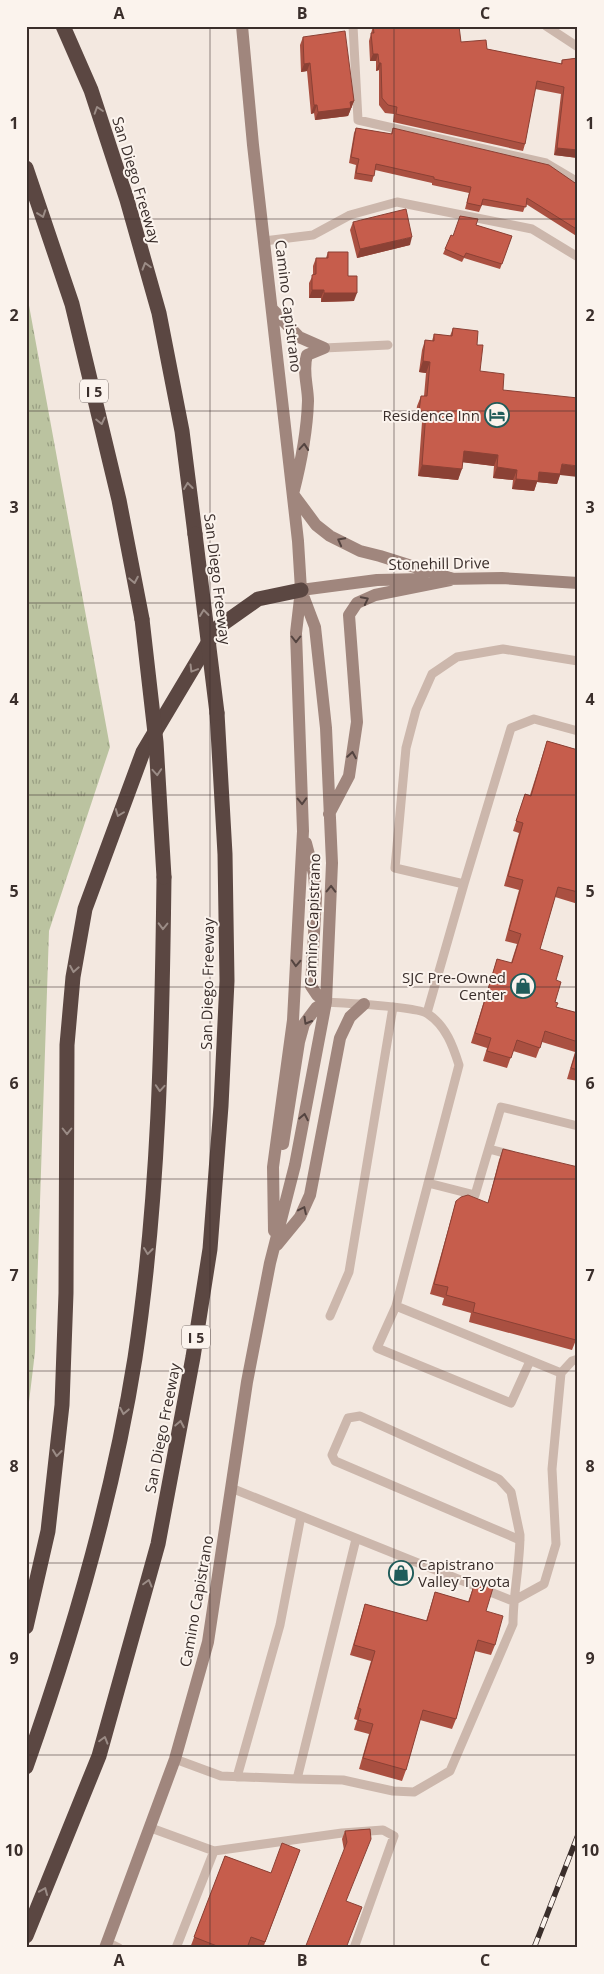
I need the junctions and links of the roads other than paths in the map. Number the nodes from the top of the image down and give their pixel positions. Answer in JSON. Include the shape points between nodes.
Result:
{"nodes":[{"id":1,"x":64,"y":26,"type":"edge"},
{"id":2,"x":242,"y":26,"type":"edge"},
{"id":3,"x":353,"y":26,"type":"edge"},
{"id":4,"x":546,"y":26,"type":"edge"},
{"id":5,"x":578,"y":47,"type":"edge"},
{"id":6,"x":26,"y":168,"type":"edge"},
{"id":7,"x":578,"y":182,"type":"edge"},
{"id":8,"x":264,"y":240,"type":"junction"},
{"id":9,"x":578,"y":257,"type":"edge"},
{"id":10,"x":273,"y":310,"type":"junction"},
{"id":11,"x":388,"y":345,"type":"dead end"},
{"id":12,"x":324,"y":348,"type":"junction"},
{"id":13,"x":293,"y":494,"type":"junction"},
{"id":14,"x":453,"y":579,"type":"junction"},
{"id":15,"x":578,"y":583,"type":"edge"},
{"id":16,"x":301,"y":590,"type":"junction"},
{"id":17,"x":578,"y":660,"type":"edge"},
{"id":18,"x":578,"y":731,"type":"edge"},
{"id":19,"x":328,"y":816,"type":"junction"},
{"id":20,"x":303,"y":830,"type":"junction"},
{"id":21,"x":464,"y":884,"type":"junction"},
{"id":22,"x":326,"y":1002,"type":"junction"},
{"id":23,"x":364,"y":1004,"type":"junction"},
{"id":24,"x":393,"y":1007,"type":"junction"},
{"id":25,"x":427,"y":1013,"type":"junction"},
{"id":26,"x":578,"y":1126,"type":"edge"},
{"id":27,"x":489,"y":1149,"type":"junction"},
{"id":28,"x":524,"y":1158,"type":"edge"},
{"id":29,"x":428,"y":1183,"type":"junction"},
{"id":30,"x":274,"y":1198,"type":"junction"},
{"id":31,"x":274,"y":1249,"type":"junction"},
{"id":32,"x":396,"y":1306,"type":"junction"},
{"id":33,"x":330,"y":1316,"type":"dead end"},
{"id":34,"x":578,"y":1359,"type":"edge"},
{"id":35,"x":530,"y":1361,"type":"junction"},
{"id":36,"x":561,"y":1373,"type":"junction"},
{"id":37,"x":231,"y":1488,"type":"junction"},
{"id":38,"x":301,"y":1516,"type":"junction"},
{"id":39,"x":356,"y":1539,"type":"junction"},
{"id":40,"x":520,"y":1540,"type":"junction"},
{"id":41,"x":513,"y":1601,"type":"junction"},
{"id":42,"x":26,"y":1627,"type":"edge"},
{"id":43,"x":176,"y":1759,"type":"junction"},
{"id":44,"x":26,"y":1767,"type":"edge"},
{"id":45,"x":237,"y":1777,"type":"junction"},
{"id":46,"x":297,"y":1779,"type":"junction"},
{"id":47,"x":151,"y":1828,"type":"junction"},
{"id":48,"x":214,"y":1851,"type":"junction"},
{"id":49,"x":26,"y":1936,"type":"edge"},
{"id":50,"x":106,"y":1945,"type":"edge"},
{"id":51,"x":120,"y":1948,"type":"edge"},
{"id":52,"x":176,"y":1948,"type":"edge"},
{"id":53,"x":354,"y":1948,"type":"edge"}],
"edges":[{"from":49,"to":1,"type":"highway","name":"San Diego Freeway","number":"I 5","one_way":true,"bridge":true,"via":[[99,1756],[158,1544],[210,1249],[227,981],[225,854],[217,714],[182,431],[159,312],[127,200],[91,90]]},
{"from":2,"to":8,"type":"main road","name":"Camino Capistrano"},
{"from":3,"to":7,"type":"lane","via":[[358,120],[546,163]]},
{"from":4,"to":5,"type":"lane"},
{"from":6,"to":44,"type":"highway","number":"I 5","one_way":true,"bridge":true,"via":[[72,304],[117,491],[142,619],[156,742],[164,877],[162,1064],[151,1226],[134,1359],[113,1471],[89,1566],[67,1648]]},
{"from":8,"to":9,"type":"lane","via":[[312,235],[350,215],[397,202],[532,229]]},
{"from":8,"to":10,"type":"main road","name":"Camino Capistrano"},
{"from":10,"to":12,"type":"main road","via":[[298,337]]},
{"from":10,"to":13,"type":"main road","name":"Camino Capistrano"},
{"from":11,"to":12,"type":"lane"},
{"from":13,"to":12,"type":"main road","one_way":true,"via":[[304,455],[308,401],[305,362],[307,355]]},
{"from":14,"to":13,"type":"main road","one_way":true,"via":[[360,551],[338,540],[316,525]]},
{"from":13,"to":16,"type":"main road","name":"Camino Capistrano"},
{"from":14,"to":15,"type":"main road","name":"Stonehill Drive","via":[[502,578]]},
{"from":14,"to":16,"type":"main road","name":"Stonehill Drive","via":[[377,580]]},
{"from":19,"to":14,"type":"main road","one_way":true,"via":[[348,776],[357,722],[350,615],[358,603],[375,595]]},
{"from":16,"to":19,"type":"main road","name":"Camino Capistrano","via":[[315,627],[326,728]]},
{"from":16,"to":20,"type":"main road","name":"Camino Capistrano","one_way":true,"via":[[296,634]]},
{"from":16,"to":42,"type":"highway","one_way":true,"via":[[258,599],[217,628],[143,752],[85,909],[73,977],[67,1046],[62,1405],[48,1531]]},
{"from":17,"to":21,"type":"lane","via":[[503,649],[457,657],[432,674],[416,710],[406,748],[395,868]]},
{"from":18,"to":21,"type":"lane","via":[[534,719],[511,728]]},
{"from":22,"to":19,"type":"main road","name":"Camino Capistrano","one_way":true,"via":[[331,897]]},
{"from":20,"to":22,"type":"main road","via":[[315,890],[311,986]]},
{"from":20,"to":30,"type":"main road","name":"Camino Capistrano","one_way":true,"via":[[293,1020],[275,1150]]},
{"from":21,"to":25,"type":"lane"},
{"from":22,"to":23,"type":"lane"},
{"from":22,"to":30,"type":"main road","one_way":true,"via":[[316,1008],[304,1024],[299,1042]]},
{"from":31,"to":22,"type":"main road","name":"Camino Capistrano","one_way":true,"via":[[295,1165]]},
{"from":23,"to":24,"type":"lane"},
{"from":31,"to":23,"type":"main road","one_way":true,"via":[[300,1217],[310,1195],[340,1038],[350,1017]]},
{"from":24,"to":25,"type":"lane"},
{"from":24,"to":33,"type":"lane","via":[[349,1272]]},
{"from":25,"to":29,"type":"lane","via":[[452,1040],[459,1065]]},
{"from":26,"to":27,"type":"lane","via":[[500,1107]]},
{"from":27,"to":28,"type":"lane"},
{"from":27,"to":29,"type":"lane","via":[[475,1195]]},
{"from":29,"to":32,"type":"lane"},
{"from":30,"to":31,"type":"main road","name":"Camino Capistrano"},
{"from":31,"to":37,"type":"main road","name":"Camino Capistrano","via":[[247,1382]]},
{"from":32,"to":35,"type":"lane"},
{"from":32,"to":35,"type":"lane","via":[[377,1348],[511,1402]]},
{"from":34,"to":36,"type":"lane"},
{"from":35,"to":36,"type":"lane"},
{"from":36,"to":41,"type":"lane","via":[[552,1469],[556,1544],[544,1584]]},
{"from":37,"to":38,"type":"lane"},
{"from":37,"to":43,"type":"main road","name":"Camino Capistrano","via":[[208,1642]]},
{"from":38,"to":39,"type":"lane"},
{"from":38,"to":45,"type":"lane","via":[[280,1625]]},
{"from":39,"to":41,"type":"lane"},
{"from":39,"to":46,"type":"lane"},
{"from":40,"to":40,"type":"lane","via":[[335,1461],[332,1455],[348,1418],[360,1416],[499,1479],[512,1492]]},
{"from":40,"to":41,"type":"lane"},
{"from":41,"to":46,"type":"lane","via":[[513,1624],[450,1771],[414,1792],[393,1791],[343,1780]]},
{"from":43,"to":45,"type":"lane","via":[[222,1776]]},
{"from":43,"to":47,"type":"main road","name":"Camino Capistrano"},
{"from":45,"to":46,"type":"lane"},
{"from":47,"to":48,"type":"lane"},
{"from":47,"to":50,"type":"main road","name":"Camino Capistrano"},
{"from":48,"to":52,"type":"lane"},
{"from":48,"to":53,"type":"lane","via":[[342,1833],[383,1830],[394,1836]]},
{"from":50,"to":51,"type":"lane"}]}
